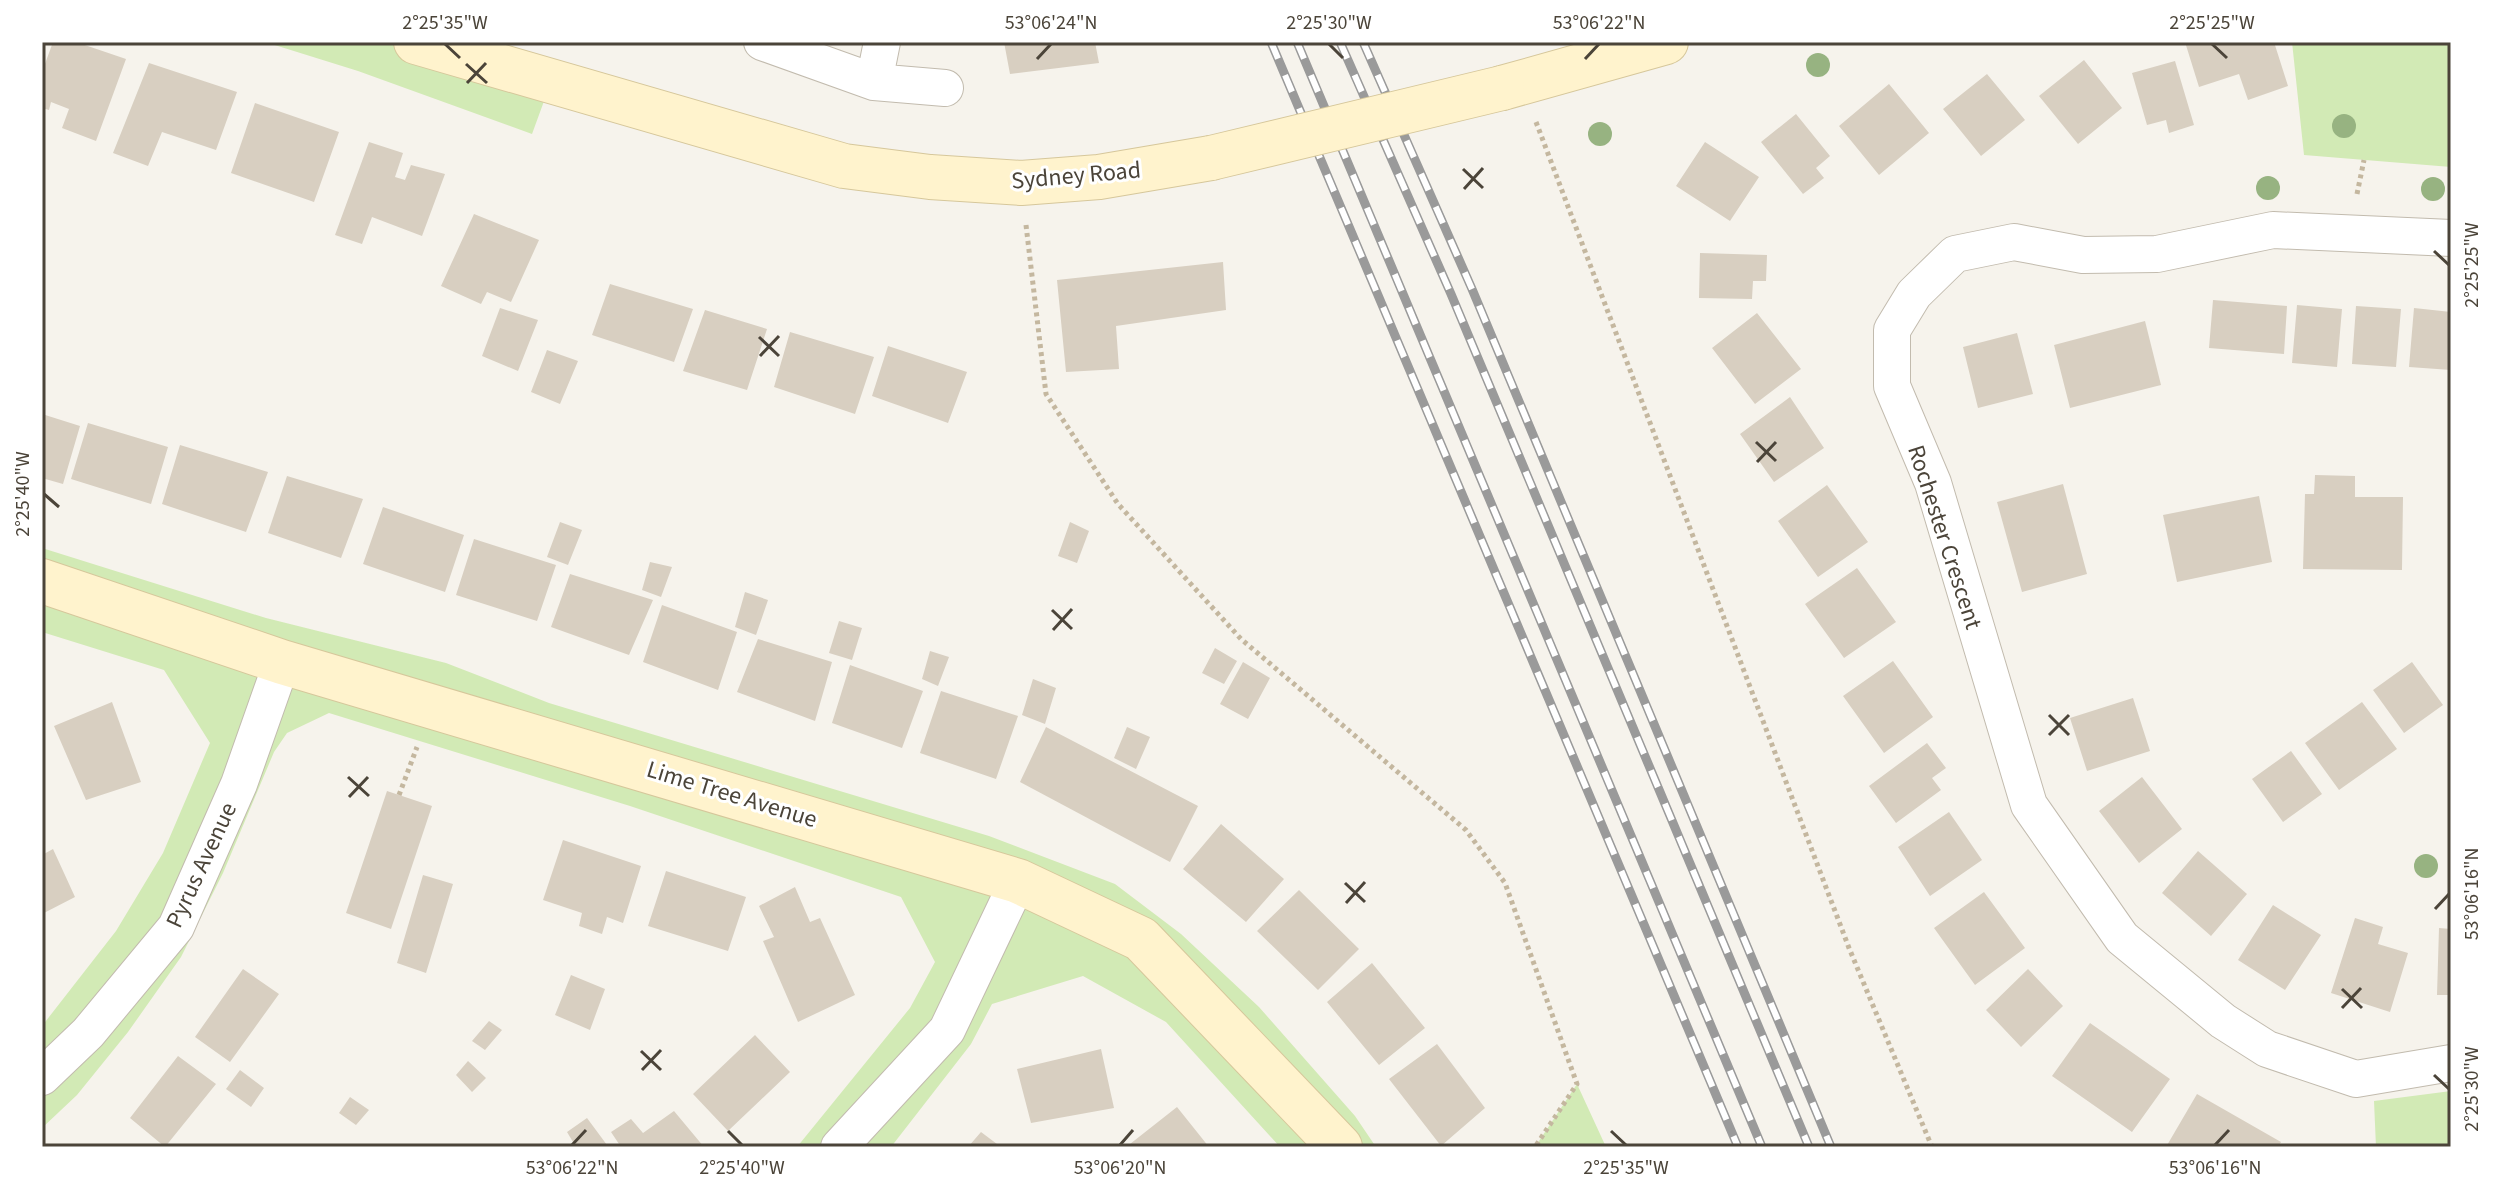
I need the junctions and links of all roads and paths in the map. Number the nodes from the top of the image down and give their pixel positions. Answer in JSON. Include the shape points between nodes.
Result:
{"nodes":[{"id":1,"x":416,"y":42,"type":"edge"},
{"id":2,"x":762,"y":42,"type":"edge"},
{"id":3,"x":882,"y":42,"type":"edge"},
{"id":4,"x":1666,"y":42,"type":"edge"},
{"id":5,"x":490,"y":53,"type":"edge"},
{"id":6,"x":874,"y":82,"type":"junction"},
{"id":7,"x":945,"y":88,"type":"dead end"},
{"id":8,"x":1518,"y":100,"type":"junction"},
{"id":9,"x":1021,"y":183,"type":"junction"},
{"id":10,"x":2451,"y":238,"type":"edge"},
{"id":11,"x":42,"y":581,"type":"edge"},
{"id":12,"x":282,"y":662,"type":"junction"},
{"id":13,"x":1018,"y":881,"type":"junction"},
{"id":14,"x":2451,"y":1063,"type":"edge"},
{"id":15,"x":42,"y":1077,"type":"edge"},
{"id":16,"x":839,"y":1147,"type":"edge"},
{"id":17,"x":1340,"y":1147,"type":"edge"},
{"id":18,"x":1535,"y":1147,"type":"edge"},
{"id":19,"x":1932,"y":1147,"type":"edge"}],
"edges":[{"from":1,"to":5,"type":"street","name":"Sydney Road"},
{"from":2,"to":6,"type":"street"},
{"from":3,"to":6,"type":"street"},
{"from":4,"to":8,"type":"street","name":"Sydney Road"},
{"from":5,"to":9,"type":"street","name":"Sydney Road","via":[[844,166]]},
{"from":6,"to":7,"type":"street"},
{"from":8,"to":9,"type":"street","name":"Sydney Road","bridge":true,"via":[[1099,177]]},
{"from":8,"to":19,"type":"path"},
{"from":9,"to":18,"type":"path","via":[[1046,394],[1118,504],[1241,639],[1466,830],[1505,883],[1577,1084]]},
{"from":10,"to":14,"type":"street","name":"Rochester Crescent","via":[[2273,230],[2157,254],[2083,255],[2014,242],[1955,254],[1914,294],[1892,330],[1892,386],[1933,483],[2029,805],[2122,938],[2223,1021],[2267,1049],[2356,1079]]},
{"from":11,"to":12,"type":"street","name":"Lime Tree Avenue"},
{"from":12,"to":13,"type":"street","name":"Lime Tree Avenue"},
{"from":12,"to":15,"type":"street","name":"Pyrus Avenue","via":[[239,784],[176,927],[88,1033]]},
{"from":13,"to":16,"type":"street","via":[[947,1030]]},
{"from":13,"to":17,"type":"street","name":"Lime Tree Avenue","via":[[1141,939]]}]}
